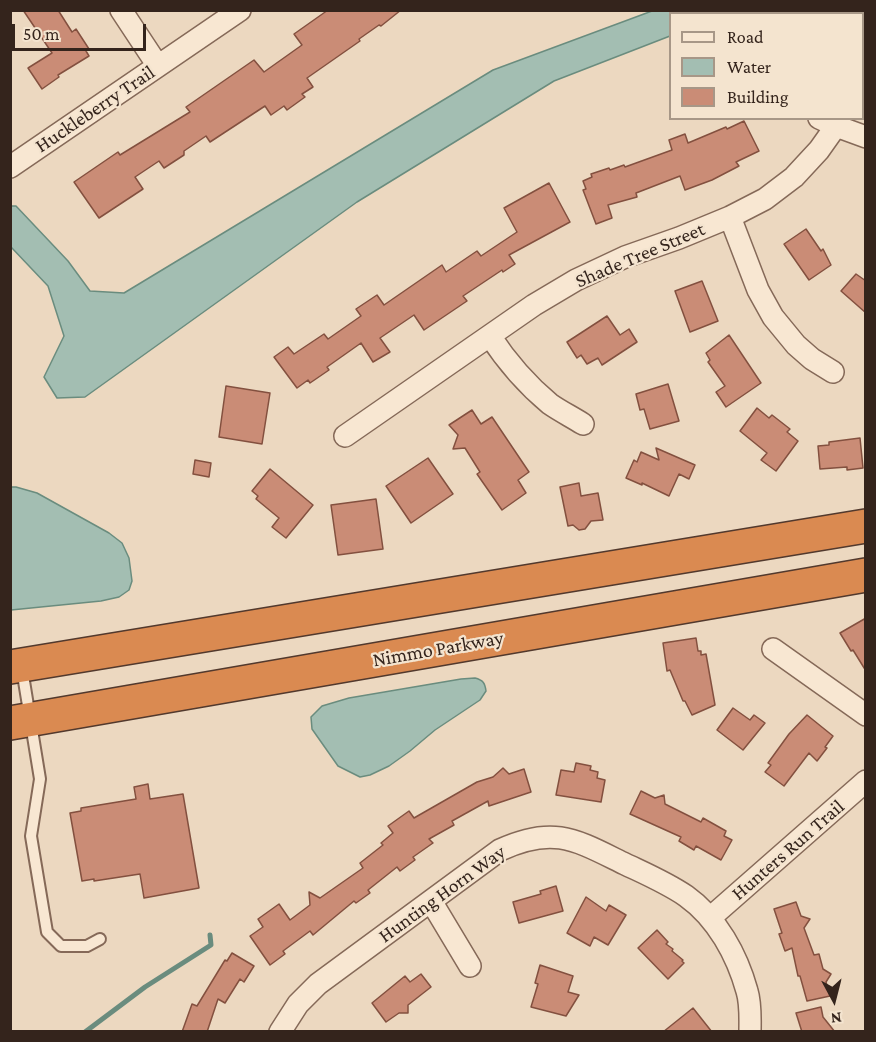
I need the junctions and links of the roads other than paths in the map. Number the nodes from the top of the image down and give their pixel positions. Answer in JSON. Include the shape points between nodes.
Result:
{"nodes":[{"id":1,"x":122,"y":10,"type":"edge"},
{"id":2,"x":240,"y":10,"type":"edge"},
{"id":3,"x":158,"y":66,"type":"junction"},
{"id":4,"x":827,"y":122,"type":"edge"},
{"id":5,"x":866,"y":137,"type":"edge"},
{"id":6,"x":10,"y":167,"type":"edge"},
{"id":7,"x":730,"y":217,"type":"junction"},
{"id":8,"x":490,"y":336,"type":"junction"},
{"id":9,"x":833,"y":372,"type":"dead end"},
{"id":10,"x":583,"y":424,"type":"dead end"},
{"id":11,"x":345,"y":436,"type":"dead end"},
{"id":12,"x":866,"y":526,"type":"edge"},
{"id":13,"x":866,"y":574,"type":"edge"},
{"id":14,"x":773,"y":649,"type":"dead end"},
{"id":15,"x":16,"y":666,"type":"edge"},
{"id":16,"x":866,"y":715,"type":"edge"},
{"id":17,"x":21,"y":721,"type":"edge"},
{"id":18,"x":866,"y":781,"type":"edge"},
{"id":19,"x":431,"y":901,"type":"junction"},
{"id":20,"x":710,"y":918,"type":"junction"},
{"id":21,"x":100,"y":939,"type":"dead end"},
{"id":22,"x":470,"y":966,"type":"dead end"},
{"id":23,"x":280,"y":1032,"type":"edge"},
{"id":24,"x":750,"y":1032,"type":"edge"}],
"edges":[{"from":1,"to":3,"type":"street"},
{"from":2,"to":3,"type":"street","name":"Huckleberry Trail"},
{"from":3,"to":6,"type":"street","name":"Huckleberry Trail"},
{"from":4,"to":5,"type":"street"},
{"from":4,"to":7,"type":"street","name":"Shade Tree Street","via":[[819,150],[794,177],[765,199]]},
{"from":7,"to":8,"type":"street","name":"Shade Tree Street","via":[[576,280]]},
{"from":7,"to":9,"type":"street","via":[[758,290],[773,317],[796,345]]},
{"from":8,"to":10,"type":"street","via":[[524,381]]},
{"from":8,"to":11,"type":"street","name":"Shade Tree Street"},
{"from":12,"to":15,"type":"highway"},
{"from":13,"to":17,"type":"highway","name":"Nimmo Parkway"},
{"from":14,"to":16,"type":"street"},
{"from":15,"to":17,"type":"lane"},
{"from":17,"to":21,"type":"lane","via":[[40,779],[31,836],[47,932],[61,946],[87,946]]},
{"from":18,"to":20,"type":"street","name":"Hunters Run Trail"},
{"from":19,"to":20,"type":"street","name":"Hunting Horn Way","via":[[500,850],[539,837],[563,838],[583,843],[672,887]]},
{"from":19,"to":22,"type":"street"},
{"from":19,"to":23,"type":"street","name":"Hunting Horn Way","via":[[318,984],[298,1004]]},
{"from":20,"to":24,"type":"street","name":"Hunting Horn Way","via":[[735,960],[747,992]]}]}
